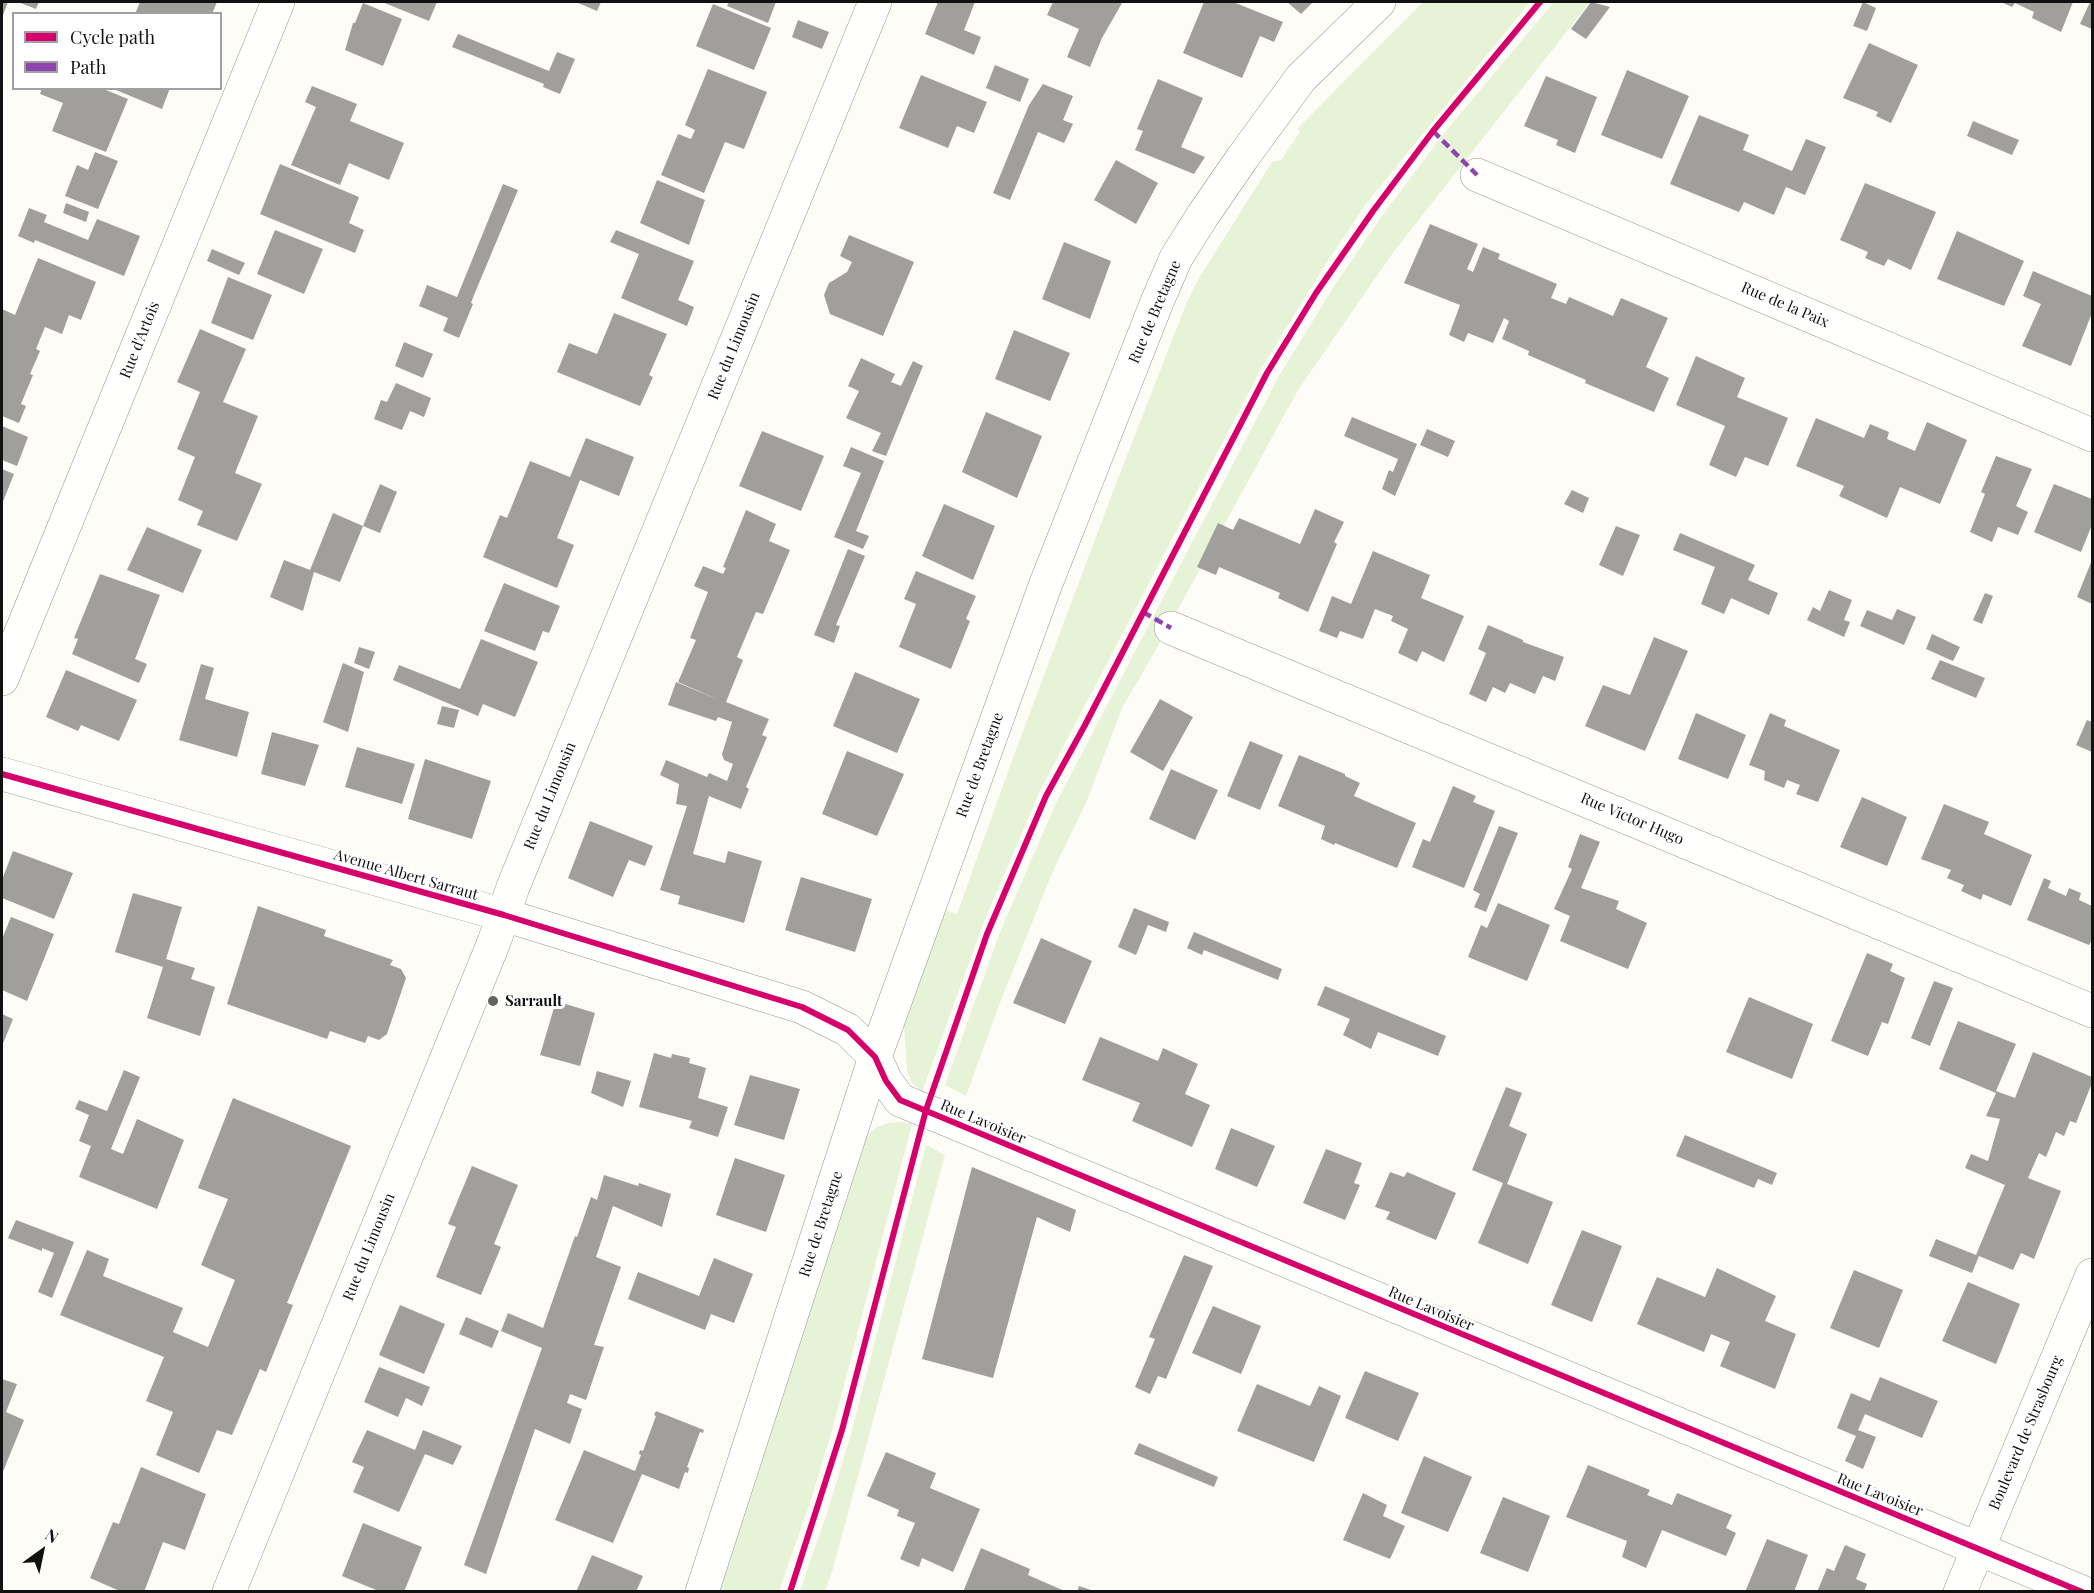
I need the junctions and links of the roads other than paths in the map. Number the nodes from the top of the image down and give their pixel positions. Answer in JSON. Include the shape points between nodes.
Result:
{"nodes":[{"id":1,"x":278,"y":2,"type":"edge"},
{"id":2,"x":875,"y":2,"type":"edge"},
{"id":3,"x":1379,"y":2,"type":"edge"},
{"id":4,"x":1477,"y":175,"type":"dead end"},
{"id":5,"x":2092,"y":435,"type":"edge"},
{"id":6,"x":1171,"y":628,"type":"dead end"},
{"id":7,"x":2,"y":679,"type":"edge"},
{"id":8,"x":2,"y":774,"type":"edge"},
{"id":9,"x":504,"y":915,"type":"junction"},
{"id":10,"x":802,"y":1007,"type":"joint"},
{"id":11,"x":2092,"y":1011,"type":"edge"},
{"id":12,"x":875,"y":1057,"type":"junction"},
{"id":13,"x":2092,"y":1275,"type":"edge"},
{"id":14,"x":1978,"y":1548,"type":"junction"},
{"id":15,"x":229,"y":1592,"type":"edge"},
{"id":16,"x":702,"y":1592,"type":"edge"},
{"id":17,"x":1960,"y":1592,"type":"edge"},
{"id":18,"x":2082,"y":1592,"type":"edge"}],
"edges":[{"from":1,"to":7,"type":"street","name":"Rue d'Artois"},
{"from":2,"to":9,"type":"street","name":"Rue du Limousin"},
{"from":3,"to":12,"type":"street","name":"Rue de Bretagne","via":[[1301,78],[1176,258],[1045,586]]},
{"from":4,"to":5,"type":"street","name":"Rue de la Paix"},
{"from":6,"to":11,"type":"street","name":"Rue Victor Hugo"},
{"from":8,"to":9,"type":"street","name":"Avenue Albert Sarraut"},
{"from":9,"to":10,"type":"street","name":"Avenue Albert Sarraut"},
{"from":9,"to":15,"type":"street","name":"Rue du Limousin"},
{"from":10,"to":12,"type":"street","name":"Rue Lavoisier","via":[[849,1030]]},
{"from":12,"to":14,"type":"street","name":"Rue Lavoisier","via":[[900,1100]]},
{"from":12,"to":16,"type":"street","name":"Rue de Bretagne"},
{"from":13,"to":14,"type":"street","name":"Boulevard de Strasbourg"},
{"from":14,"to":17,"type":"street","name":"Boulevard de Strasbourg"},
{"from":14,"to":18,"type":"street","name":"Rue Lavoisier"}]}
